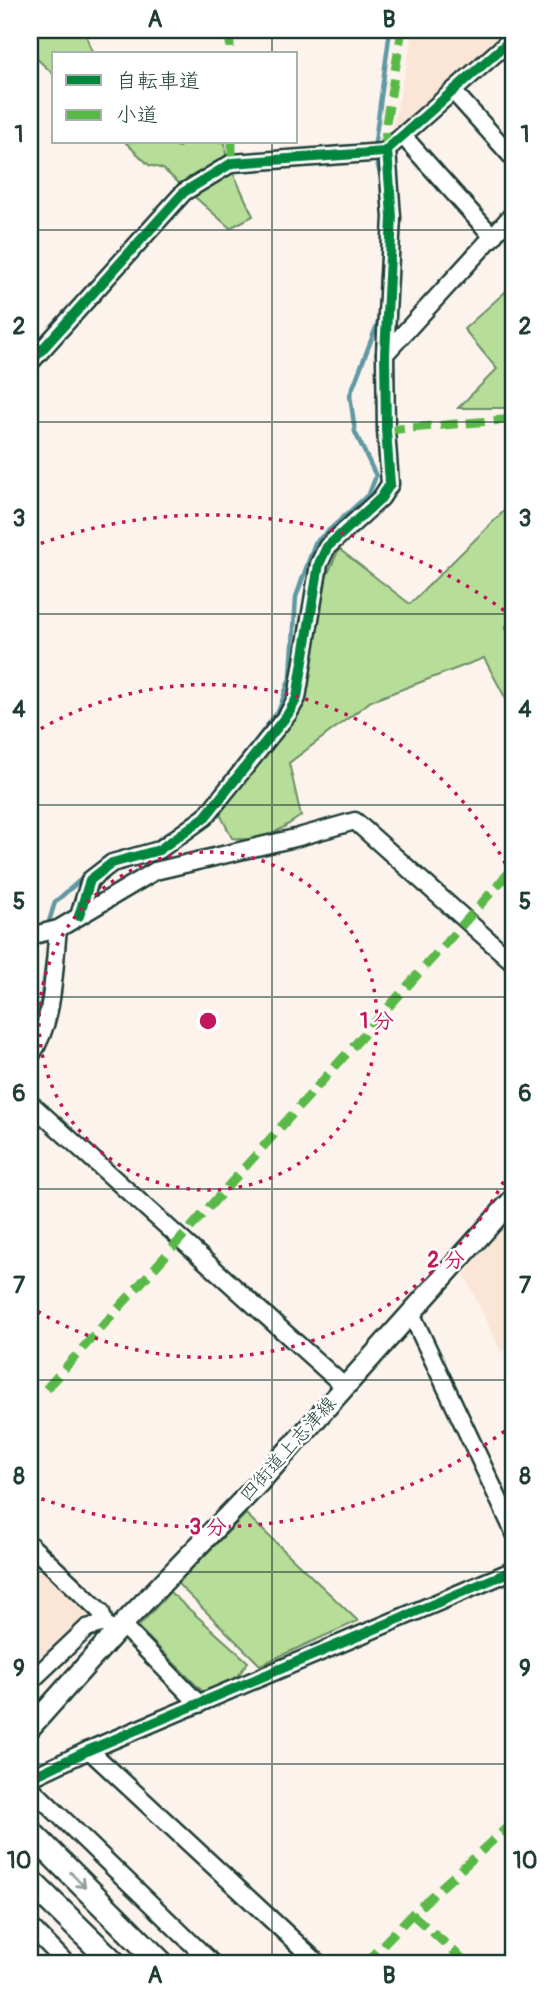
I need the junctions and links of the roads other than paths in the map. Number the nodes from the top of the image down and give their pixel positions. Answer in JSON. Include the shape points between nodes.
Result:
{"nodes":[{"id":1,"x":514,"y":37,"type":"edge"},
{"id":2,"x":453,"y":91,"type":"junction"},
{"id":3,"x":403,"y":136,"type":"junction"},
{"id":4,"x":385,"y":151,"type":"junction"},
{"id":5,"x":514,"y":159,"type":"edge"},
{"id":6,"x":514,"y":213,"type":"edge"},
{"id":7,"x":493,"y":237,"type":"junction"},
{"id":8,"x":385,"y":354,"type":"junction"},
{"id":9,"x":30,"y":363,"type":"edge"},
{"id":10,"x":79,"y":916,"type":"junction"},
{"id":11,"x":56,"y":930,"type":"junction"},
{"id":12,"x":33,"y":936,"type":"edge"},
{"id":13,"x":514,"y":963,"type":"edge"},
{"id":14,"x":30,"y":1057,"type":"edge"},
{"id":15,"x":30,"y":1103,"type":"edge"},
{"id":16,"x":514,"y":1198,"type":"edge"},
{"id":17,"x":411,"y":1313,"type":"junction"},
{"id":18,"x":345,"y":1387,"type":"junction"},
{"id":19,"x":514,"y":1532,"type":"edge"},
{"id":20,"x":30,"y":1545,"type":"edge"},
{"id":21,"x":514,"y":1570,"type":"edge"},
{"id":22,"x":114,"y":1627,"type":"junction"},
{"id":23,"x":30,"y":1682,"type":"edge"},
{"id":24,"x":199,"y":1704,"type":"junction"},
{"id":25,"x":33,"y":1725,"type":"edge"},
{"id":26,"x":89,"y":1750,"type":"junction"},
{"id":27,"x":30,"y":1778,"type":"edge"},
{"id":28,"x":30,"y":1787,"type":"edge"},
{"id":29,"x":30,"y":1832,"type":"edge"},
{"id":30,"x":30,"y":1881,"type":"edge"},
{"id":31,"x":30,"y":1926,"type":"edge"},
{"id":32,"x":67,"y":1964,"type":"edge"},
{"id":33,"x":115,"y":1964,"type":"edge"},
{"id":34,"x":162,"y":1964,"type":"edge"},
{"id":35,"x":213,"y":1964,"type":"edge"},
{"id":36,"x":319,"y":1964,"type":"edge"}],
"edges":[{"from":1,"to":2,"type":"street"},
{"from":2,"to":3,"type":"street"},
{"from":2,"to":5,"type":"street"},
{"from":3,"to":4,"type":"street"},
{"from":3,"to":7,"type":"street"},
{"from":4,"to":8,"type":"street","via":[[392,217]]},
{"from":4,"to":9,"type":"street","via":[[232,163],[184,192]]},
{"from":6,"to":7,"type":"street"},
{"from":7,"to":8,"type":"street"},
{"from":8,"to":10,"type":"street","via":[[390,484],[381,498],[327,547],[319,564],[297,698],[205,817],[159,850],[112,863],[90,880]]},
{"from":10,"to":11,"type":"street"},
{"from":10,"to":13,"type":"street","via":[[155,871],[355,821]]},
{"from":11,"to":12,"type":"street"},
{"from":11,"to":14,"type":"street","via":[[48,1020]]},
{"from":15,"to":18,"type":"street"},
{"from":16,"to":17,"type":"main road","name":"四街道上志津線"},
{"from":17,"to":18,"type":"main road","name":"四街道上志津線"},
{"from":17,"to":19,"type":"street"},
{"from":18,"to":22,"type":"main road","name":"四街道上志津線","via":[[258,1484]]},
{"from":20,"to":22,"type":"street"},
{"from":21,"to":24,"type":"street"},
{"from":22,"to":23,"type":"street","via":[[87,1628]]},
{"from":22,"to":24,"type":"street"},
{"from":22,"to":25,"type":"main road","name":"四街道上志津線"},
{"from":24,"to":26,"type":"street"},
{"from":26,"to":27,"type":"street"},
{"from":26,"to":36,"type":"street"},
{"from":28,"to":35,"type":"street"},
{"from":29,"to":34,"type":"highway","one_way":true},
{"from":30,"to":33,"type":"highway"},
{"from":31,"to":32,"type":"street"}]}
